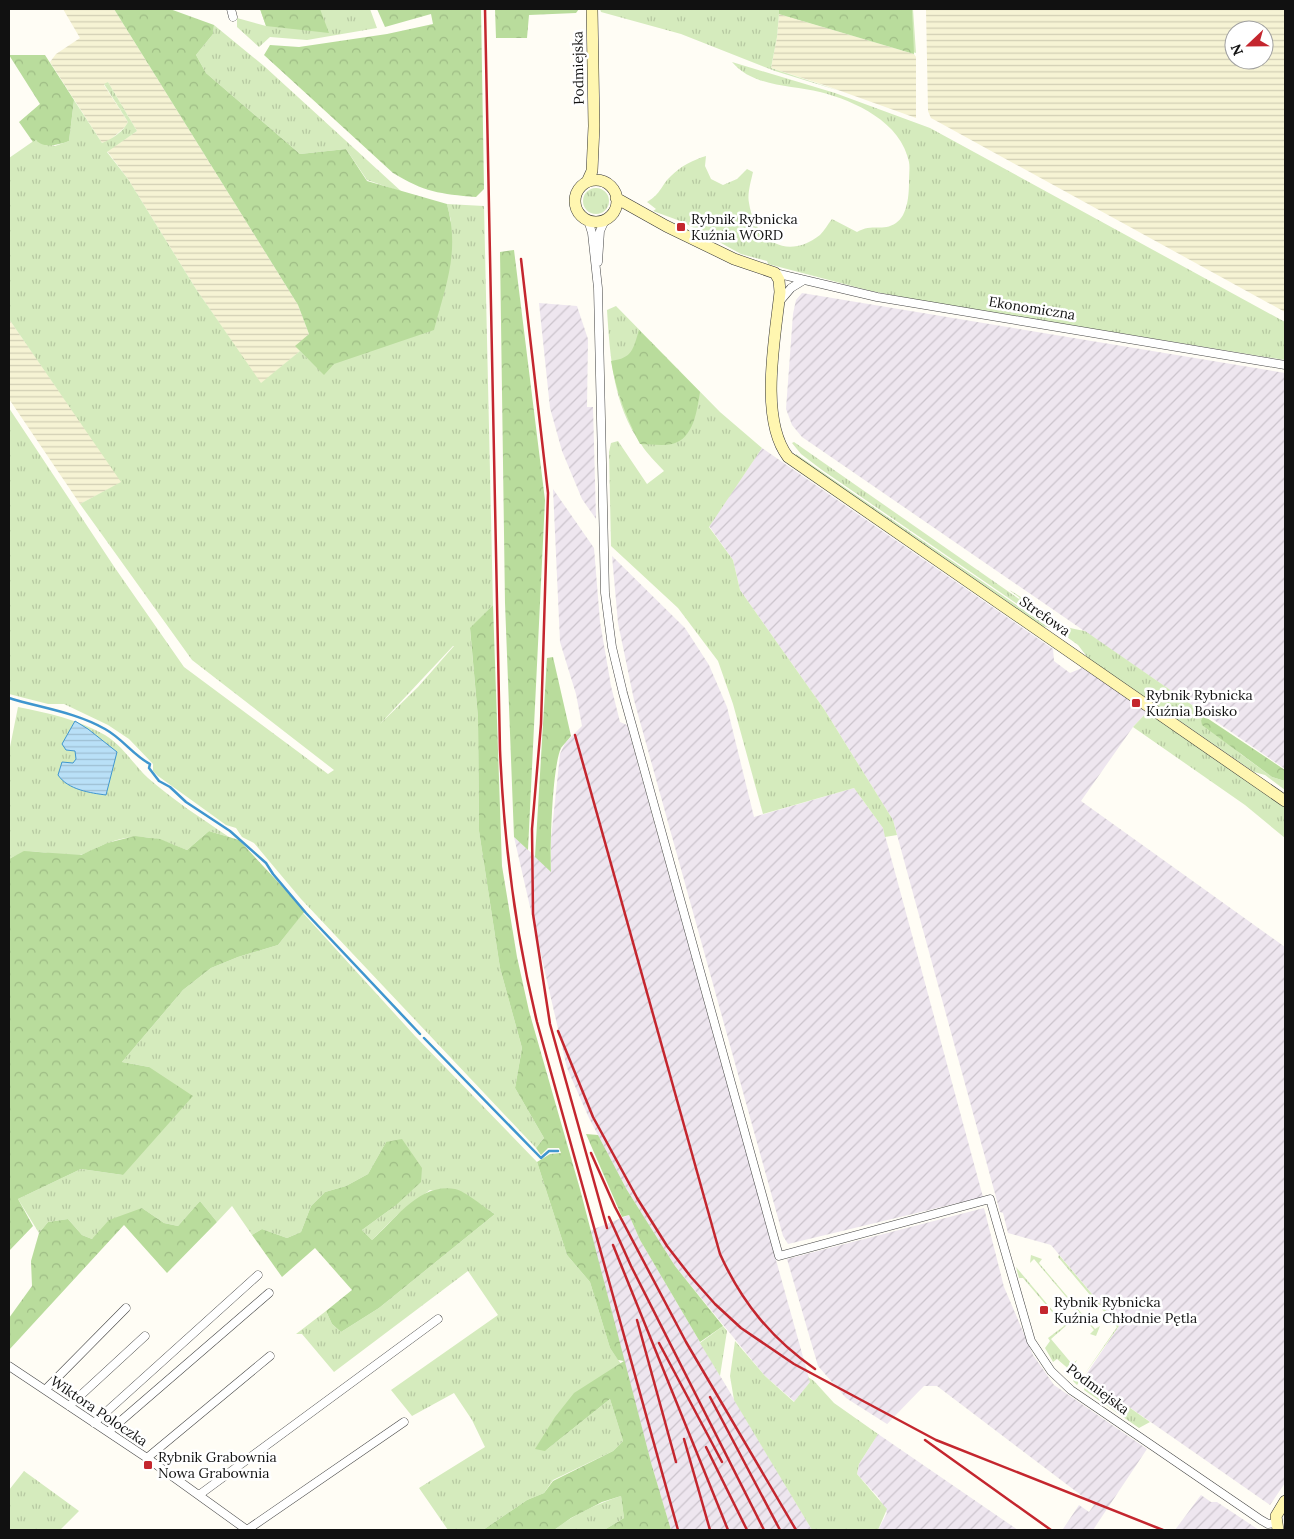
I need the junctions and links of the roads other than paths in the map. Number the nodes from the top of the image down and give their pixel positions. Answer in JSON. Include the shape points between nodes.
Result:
{"nodes":[{"id":1,"x":592,"y":9,"type":"edge"},
{"id":2,"x":594,"y":126,"type":"junction"},
{"id":3,"x":587,"y":182,"type":"junction"},
{"id":4,"x":606,"y":183,"type":"junction"},
{"id":5,"x":616,"y":198,"type":"junction"},
{"id":6,"x":608,"y":217,"type":"junction"},
{"id":7,"x":588,"y":220,"type":"junction"},
{"id":8,"x":666,"y":226,"type":"junction"},
{"id":9,"x":597,"y":269,"type":"junction"},
{"id":10,"x":775,"y":273,"type":"junction"},
{"id":11,"x":804,"y":280,"type":"junction"},
{"id":12,"x":779,"y":302,"type":"junction"},
{"id":13,"x":1285,"y":364,"type":"edge"},
{"id":14,"x":1285,"y":801,"type":"edge"},
{"id":15,"x":258,"y":1275,"type":"dead end"},
{"id":16,"x":269,"y":1293,"type":"dead end"},
{"id":17,"x":126,"y":1308,"type":"dead end"},
{"id":18,"x":438,"y":1319,"type":"dead end"},
{"id":19,"x":146,"y":1336,"type":"dead end"},
{"id":20,"x":270,"y":1356,"type":"dead end"},
{"id":21,"x":9,"y":1366,"type":"edge"},
{"id":22,"x":45,"y":1390,"type":"junction"},
{"id":23,"x":68,"y":1406,"type":"junction"},
{"id":24,"x":404,"y":1422,"type":"dead end"},
{"id":25,"x":94,"y":1423,"type":"junction"},
{"id":26,"x":108,"y":1432,"type":"junction"},
{"id":27,"x":147,"y":1458,"type":"junction"},
{"id":28,"x":199,"y":1495,"type":"junction"},
{"id":29,"x":1285,"y":1501,"type":"edge"},
{"id":30,"x":1277,"y":1527,"type":"edge"},
{"id":31,"x":247,"y":1530,"type":"edge"}],
"edges":[{"from":1,"to":2,"type":"street","name":"Podmiejska"},
{"from":2,"to":3,"type":"street","name":"Podmiejska","via":[[592,171]]},
{"from":2,"to":4,"type":"street","name":"Podmiejska","via":[[599,167]]},
{"from":3,"to":4,"type":"street","via":[[597,180]]},
{"from":3,"to":7,"type":"street","via":[[575,201],[578,212]]},
{"from":4,"to":5,"type":"street"},
{"from":5,"to":6,"type":"street"},
{"from":5,"to":8,"type":"street","name":"Ekonomiczna"},
{"from":6,"to":7,"type":"street"},
{"from":6,"to":8,"type":"street","name":"Ekonomiczna","via":[[625,213]]},
{"from":6,"to":9,"type":"street","via":[[600,231]]},
{"from":7,"to":9,"type":"street"},
{"from":8,"to":10,"type":"street","name":"Ekonomiczna","via":[[734,259]]},
{"from":9,"to":30,"type":"street","name":"Podmiejska","via":[[604,564],[612,647],[779,1256],[990,1199],[1026,1329],[1039,1356],[1051,1371],[1071,1390],[1261,1520]]},
{"from":10,"to":11,"type":"street","name":"Ekonomiczna"},
{"from":10,"to":12,"type":"street","via":[[780,284]]},
{"from":11,"to":12,"type":"street","via":[[791,288]]},
{"from":11,"to":13,"type":"street","name":"Ekonomiczna","via":[[877,297]]},
{"from":12,"to":14,"type":"street","name":"Strefowa","via":[[771,408],[777,437],[788,457]]},
{"from":15,"to":25,"type":"street"},
{"from":16,"to":26,"type":"street"},
{"from":17,"to":22,"type":"street"},
{"from":18,"to":28,"type":"street"},
{"from":19,"to":23,"type":"street"},
{"from":20,"to":27,"type":"street"},
{"from":21,"to":22,"type":"street","name":"Wiktora Poloczka"},
{"from":22,"to":23,"type":"street","name":"Wiktora Poloczka"},
{"from":23,"to":25,"type":"street","name":"Wiktora Poloczka"},
{"from":24,"to":31,"type":"street"},
{"from":25,"to":26,"type":"street","name":"Wiktora Poloczka"},
{"from":26,"to":27,"type":"street","name":"Wiktora Poloczka"},
{"from":27,"to":28,"type":"street","name":"Wiktora Poloczka"},
{"from":28,"to":31,"type":"street","name":"Wiktora Poloczka"},
{"from":29,"to":30,"type":"street","via":[[1277,1514]]}]}
